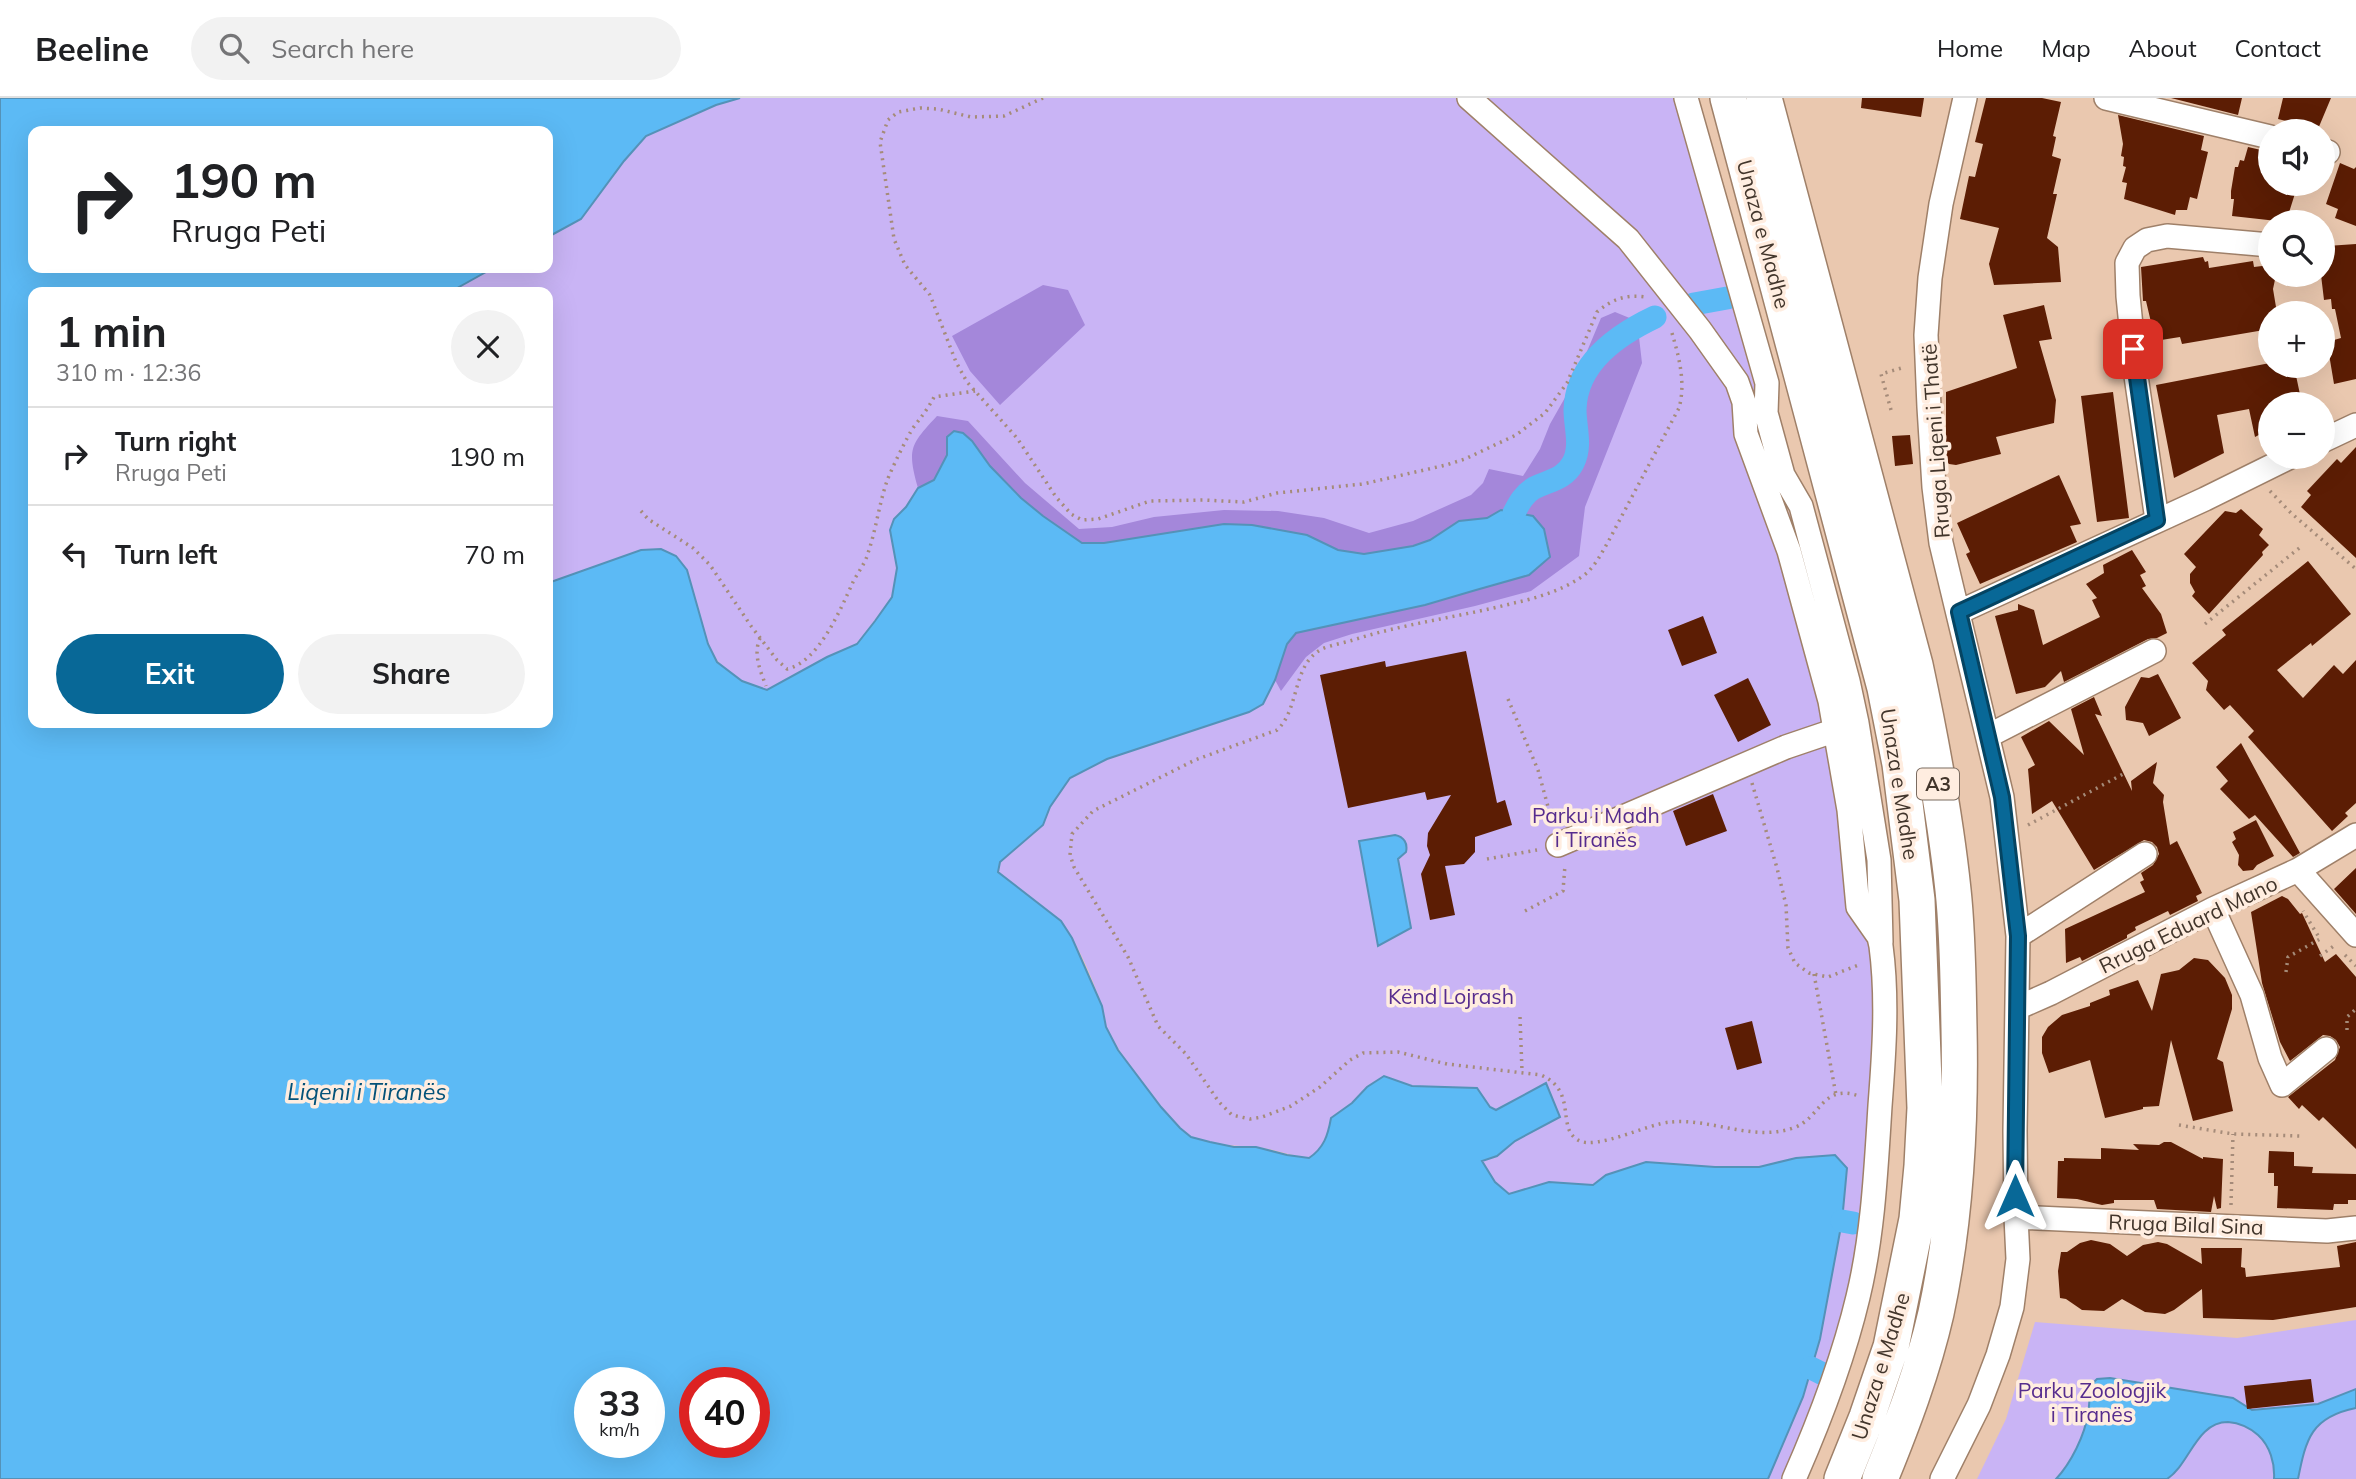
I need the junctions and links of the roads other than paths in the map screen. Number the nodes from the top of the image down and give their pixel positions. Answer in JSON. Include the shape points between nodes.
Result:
{"nodes":[{"id":1,"x":1469,"y":98,"type":"edge"},
{"id":2,"x":1686,"y":98,"type":"edge"},
{"id":3,"x":1728,"y":98,"type":"edge"},
{"id":4,"x":1764,"y":98,"type":"edge"},
{"id":5,"x":1965,"y":98,"type":"edge"},
{"id":6,"x":2106,"y":98,"type":"edge"},
{"id":7,"x":2258,"y":134,"type":"edge"},
{"id":8,"x":2258,"y":244,"type":"edge"},
{"id":9,"x":2355,"y":428,"type":"edge"},
{"id":10,"x":2335,"y":436,"type":"edge"},
{"id":11,"x":2265,"y":469,"type":"edge"},
{"id":12,"x":2157,"y":520,"type":"junction"},
{"id":13,"x":1959,"y":612,"type":"junction"},
{"id":14,"x":2154,"y":651,"type":"dead end"},
{"id":15,"x":1857,"y":723,"type":"junction"},
{"id":16,"x":1835,"y":730,"type":"junction"},
{"id":17,"x":1988,"y":736,"type":"junction"},
{"id":18,"x":2356,"y":835,"type":"edge"},
{"id":19,"x":1562,"y":844,"type":"road end"},
{"id":20,"x":2144,"y":854,"type":"dead end"},
{"id":21,"x":2298,"y":870,"type":"junction"},
{"id":22,"x":2213,"y":909,"type":"junction"},
{"id":23,"x":2356,"y":935,"type":"edge"},
{"id":24,"x":2018,"y":936,"type":"junction"},
{"id":25,"x":1881,"y":946,"type":"junction"},
{"id":26,"x":2017,"y":1008,"type":"junction"},
{"id":27,"x":1923,"y":1017,"type":"junction"},
{"id":28,"x":2326,"y":1049,"type":"dead end"},
{"id":29,"x":1959,"y":1055,"type":"junction"},
{"id":30,"x":2015,"y":1217,"type":"junction"},
{"id":31,"x":2356,"y":1228,"type":"edge"},
{"id":32,"x":1794,"y":1479,"type":"edge"},
{"id":33,"x":1819,"y":1479,"type":"edge"},
{"id":34,"x":1842,"y":1479,"type":"edge"},
{"id":35,"x":1880,"y":1479,"type":"edge"},
{"id":36,"x":1905,"y":1479,"type":"edge"},
{"id":37,"x":1942,"y":1479,"type":"edge"}],
"edges":[{"from":1,"to":16,"type":"street","via":[[1628,239],[1737,382],[1746,434],[1792,561]]},
{"from":2,"to":15,"type":"street","via":[[1767,383],[1766,413],[1783,475],[1801,506]]},
{"from":3,"to":27,"type":"highway","name":"Unaza e Madhe","number":"A3","via":[[1885,688],[1911,836]]},
{"from":4,"to":29,"type":"highway","name":"Unaza e Madhe","number":"A3","via":[[1883,542],[1930,737],[1953,892]]},
{"from":5,"to":13,"type":"street","name":"Rruga Liqeni i Thatë","via":[[1941,204],[1926,335],[1934,486],[1941,543]]},
{"from":6,"to":7,"type":"street"},
{"from":8,"to":12,"type":"street","via":[[2167,236],[2135,248],[2127,263],[2136,376]]},
{"from":9,"to":10,"type":"street"},
{"from":11,"to":12,"type":"street"},
{"from":12,"to":13,"type":"street"},
{"from":13,"to":17,"type":"street","name":"Rruga Liqeni i Thatë"},
{"from":14,"to":17,"type":"street"},
{"from":15,"to":16,"type":"street"},
{"from":15,"to":25,"type":"street","via":[[1879,860]]},
{"from":16,"to":19,"type":"street"},
{"from":16,"to":25,"type":"street","via":[[1849,810],[1858,907]]},
{"from":17,"to":24,"type":"street","name":"Rruga Liqeni i Thatë","via":[[2002,797]]},
{"from":18,"to":21,"type":"street","name":"Rruga Eduard Mano"},
{"from":20,"to":24,"type":"street"},
{"from":21,"to":22,"type":"street","name":"Rruga Eduard Mano"},
{"from":21,"to":23,"type":"street"},
{"from":22,"to":26,"type":"street","name":"Rruga Eduard Mano"},
{"from":22,"to":28,"type":"street","via":[[2252,995],[2282,1085]]},
{"from":24,"to":26,"type":"street","name":"Rruga Liqeni i Thatë"},
{"from":25,"to":32,"type":"street","via":[[1885,1066],[1872,1212],[1844,1349]]},
{"from":26,"to":30,"type":"street","name":"Rruga Liqeni i Thatë"},
{"from":27,"to":33,"type":"highway","via":[[1909,1054],[1906,1159],[1891,1245],[1859,1378]]},
{"from":27,"to":34,"type":"highway","name":"Unaza e Madhe","number":"A3","via":[[1925,1108],[1910,1259],[1891,1347]]},
{"from":29,"to":35,"type":"highway","name":"Unaza e Madhe","number":"A3","via":[[1955,1190],[1943,1276],[1919,1375]]},
{"from":29,"to":36,"type":"highway","via":[[1978,1103],[1970,1243],[1945,1367]]},
{"from":30,"to":31,"type":"street","name":"Rruga Bilal Sina","via":[[2327,1231]]},
{"from":30,"to":37,"type":"street","name":"Rruga Liqeni i Thatë","via":[[2016,1285],[2006,1331],[1979,1405]]}]}
